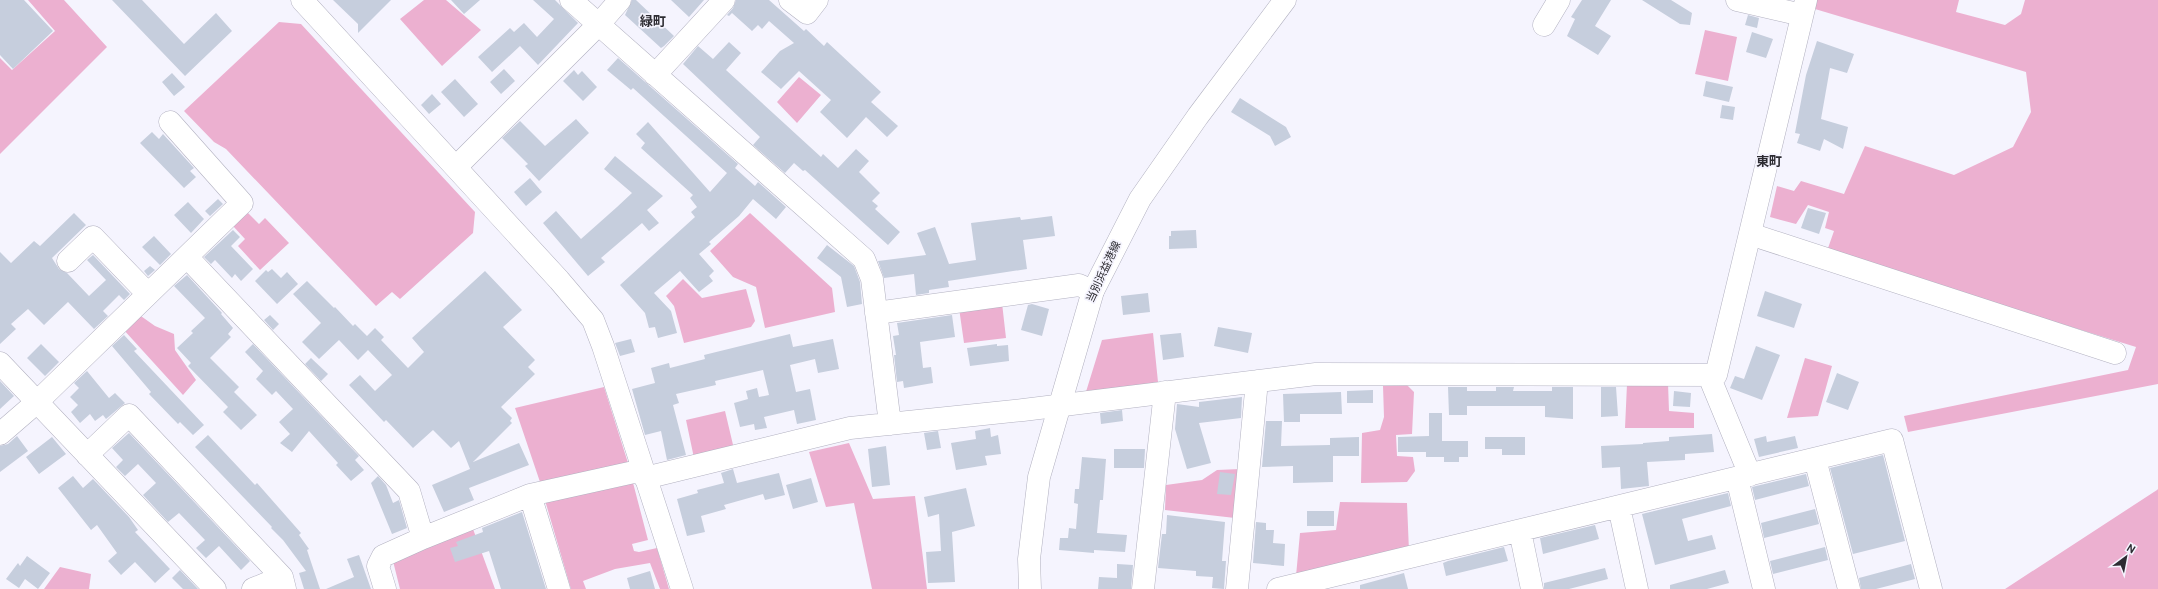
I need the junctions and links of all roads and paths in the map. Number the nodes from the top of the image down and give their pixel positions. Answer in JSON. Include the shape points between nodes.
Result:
{"nodes":[{"id":1,"x":302,"y":0,"type":"edge"},
{"id":2,"x":571,"y":0,"type":"edge"},
{"id":3,"x":620,"y":0,"type":"edge"},
{"id":4,"x":724,"y":0,"type":"edge"},
{"id":5,"x":790,"y":0,"type":"edge"},
{"id":6,"x":817,"y":0,"type":"edge"},
{"id":7,"x":1285,"y":0,"type":"edge"},
{"id":8,"x":1559,"y":0,"type":"edge"},
{"id":9,"x":1737,"y":0,"type":"edge"},
{"id":10,"x":1804,"y":7,"type":"edge"},
{"id":11,"x":599,"y":24,"type":"junction"},
{"id":12,"x":1544,"y":25,"type":"dead end"},
{"id":13,"x":655,"y":75,"type":"junction"},
{"id":14,"x":170,"y":122,"type":"dead end"},
{"id":15,"x":456,"y":167,"type":"junction"},
{"id":16,"x":1750,"y":234,"type":"junction"},
{"id":17,"x":187,"y":257,"type":"junction"},
{"id":18,"x":68,"y":261,"type":"dead end"},
{"id":19,"x":1093,"y":291,"type":"junction"},
{"id":20,"x":148,"y":294,"type":"junction"},
{"id":21,"x":876,"y":313,"type":"junction"},
{"id":22,"x":2116,"y":353,"type":"dead end"},
{"id":23,"x":0,"y":363,"type":"edge"},
{"id":24,"x":1709,"y":376,"type":"junction"},
{"id":25,"x":1257,"y":381,"type":"junction"},
{"id":26,"x":1165,"y":392,"type":"junction"},
{"id":27,"x":37,"y":402,"type":"junction"},
{"id":28,"x":1061,"y":404,"type":"junction"},
{"id":29,"x":890,"y":424,"type":"junction"},
{"id":30,"x":0,"y":434,"type":"edge"},
{"id":31,"x":87,"y":454,"type":"junction"},
{"id":32,"x":1815,"y":459,"type":"junction"},
{"id":33,"x":644,"y":474,"type":"junction"},
{"id":34,"x":1744,"y":476,"type":"junction"},
{"id":35,"x":530,"y":495,"type":"junction"},
{"id":36,"x":1618,"y":507,"type":"junction"},
{"id":37,"x":1520,"y":531,"type":"junction"},
{"id":38,"x":423,"y":538,"type":"junction"},
{"id":39,"x":284,"y":583,"type":"edge"},
{"id":40,"x":215,"y":589,"type":"edge"},
{"id":41,"x":253,"y":589,"type":"edge"},
{"id":42,"x":385,"y":589,"type":"edge"},
{"id":43,"x":560,"y":589,"type":"edge"},
{"id":44,"x":682,"y":589,"type":"edge"},
{"id":45,"x":1030,"y":589,"type":"edge"},
{"id":46,"x":1143,"y":589,"type":"edge"},
{"id":47,"x":1236,"y":589,"type":"edge"},
{"id":48,"x":1278,"y":589,"type":"edge"},
{"id":49,"x":1532,"y":589,"type":"edge"},
{"id":50,"x":1637,"y":589,"type":"edge"},
{"id":51,"x":1764,"y":589,"type":"edge"},
{"id":52,"x":1849,"y":589,"type":"edge"},
{"id":53,"x":1932,"y":589,"type":"edge"}],
"edges":[{"from":1,"to":15,"type":"street"},
{"from":2,"to":11,"type":"street"},
{"from":3,"to":11,"type":"street"},
{"from":4,"to":13,"type":"street"},
{"from":5,"to":6,"type":"street","via":[[807,13]]},
{"from":7,"to":19,"type":"street","name":"当別浜益港線","via":[[1198,116],[1140,199]]},
{"from":8,"to":12,"type":"street"},
{"from":9,"to":10,"type":"street"},
{"from":10,"to":16,"type":"street"},
{"from":11,"to":13,"type":"street"},
{"from":11,"to":15,"type":"street"},
{"from":13,"to":21,"type":"street","via":[[864,259],[872,279]]},
{"from":14,"to":17,"type":"street","via":[[242,203]]},
{"from":15,"to":33,"type":"street","via":[[593,320]]},
{"from":16,"to":22,"type":"street"},
{"from":16,"to":24,"type":"street","via":[[1716,375]]},
{"from":17,"to":20,"type":"street"},
{"from":17,"to":38,"type":"street","via":[[409,491]]},
{"from":18,"to":20,"type":"street","via":[[93,238]]},
{"from":19,"to":21,"type":"street","via":[[1079,285]]},
{"from":19,"to":28,"type":"street","name":"当別浜益港線","via":[[1081,326]]},
{"from":20,"to":27,"type":"street"},
{"from":21,"to":29,"type":"street"},
{"from":23,"to":27,"type":"street"},
{"from":24,"to":25,"type":"street","via":[[1316,374]]},
{"from":24,"to":34,"type":"street"},
{"from":25,"to":26,"type":"street"},
{"from":25,"to":47,"type":"street"},
{"from":26,"to":28,"type":"street"},
{"from":26,"to":46,"type":"street"},
{"from":27,"to":30,"type":"street"},
{"from":27,"to":31,"type":"street"},
{"from":28,"to":29,"type":"street"},
{"from":28,"to":45,"type":"street","name":"当別浜益港線","via":[[1039,477],[1028,559]]},
{"from":29,"to":33,"type":"street","via":[[850,428]]},
{"from":31,"to":39,"type":"street","via":[[129,415]]},
{"from":31,"to":40,"type":"street"},
{"from":32,"to":34,"type":"street"},
{"from":32,"to":52,"type":"street"},
{"from":32,"to":53,"type":"street","via":[[1892,440]]},
{"from":33,"to":35,"type":"street"},
{"from":33,"to":44,"type":"street"},
{"from":34,"to":36,"type":"street"},
{"from":34,"to":51,"type":"street"},
{"from":35,"to":38,"type":"street"},
{"from":35,"to":43,"type":"street"},
{"from":36,"to":37,"type":"street"},
{"from":36,"to":50,"type":"street"},
{"from":37,"to":48,"type":"street"},
{"from":37,"to":49,"type":"street"},
{"from":38,"to":42,"type":"street","via":[[383,556],[378,566]]},
{"from":39,"to":41,"type":"street"}]}
